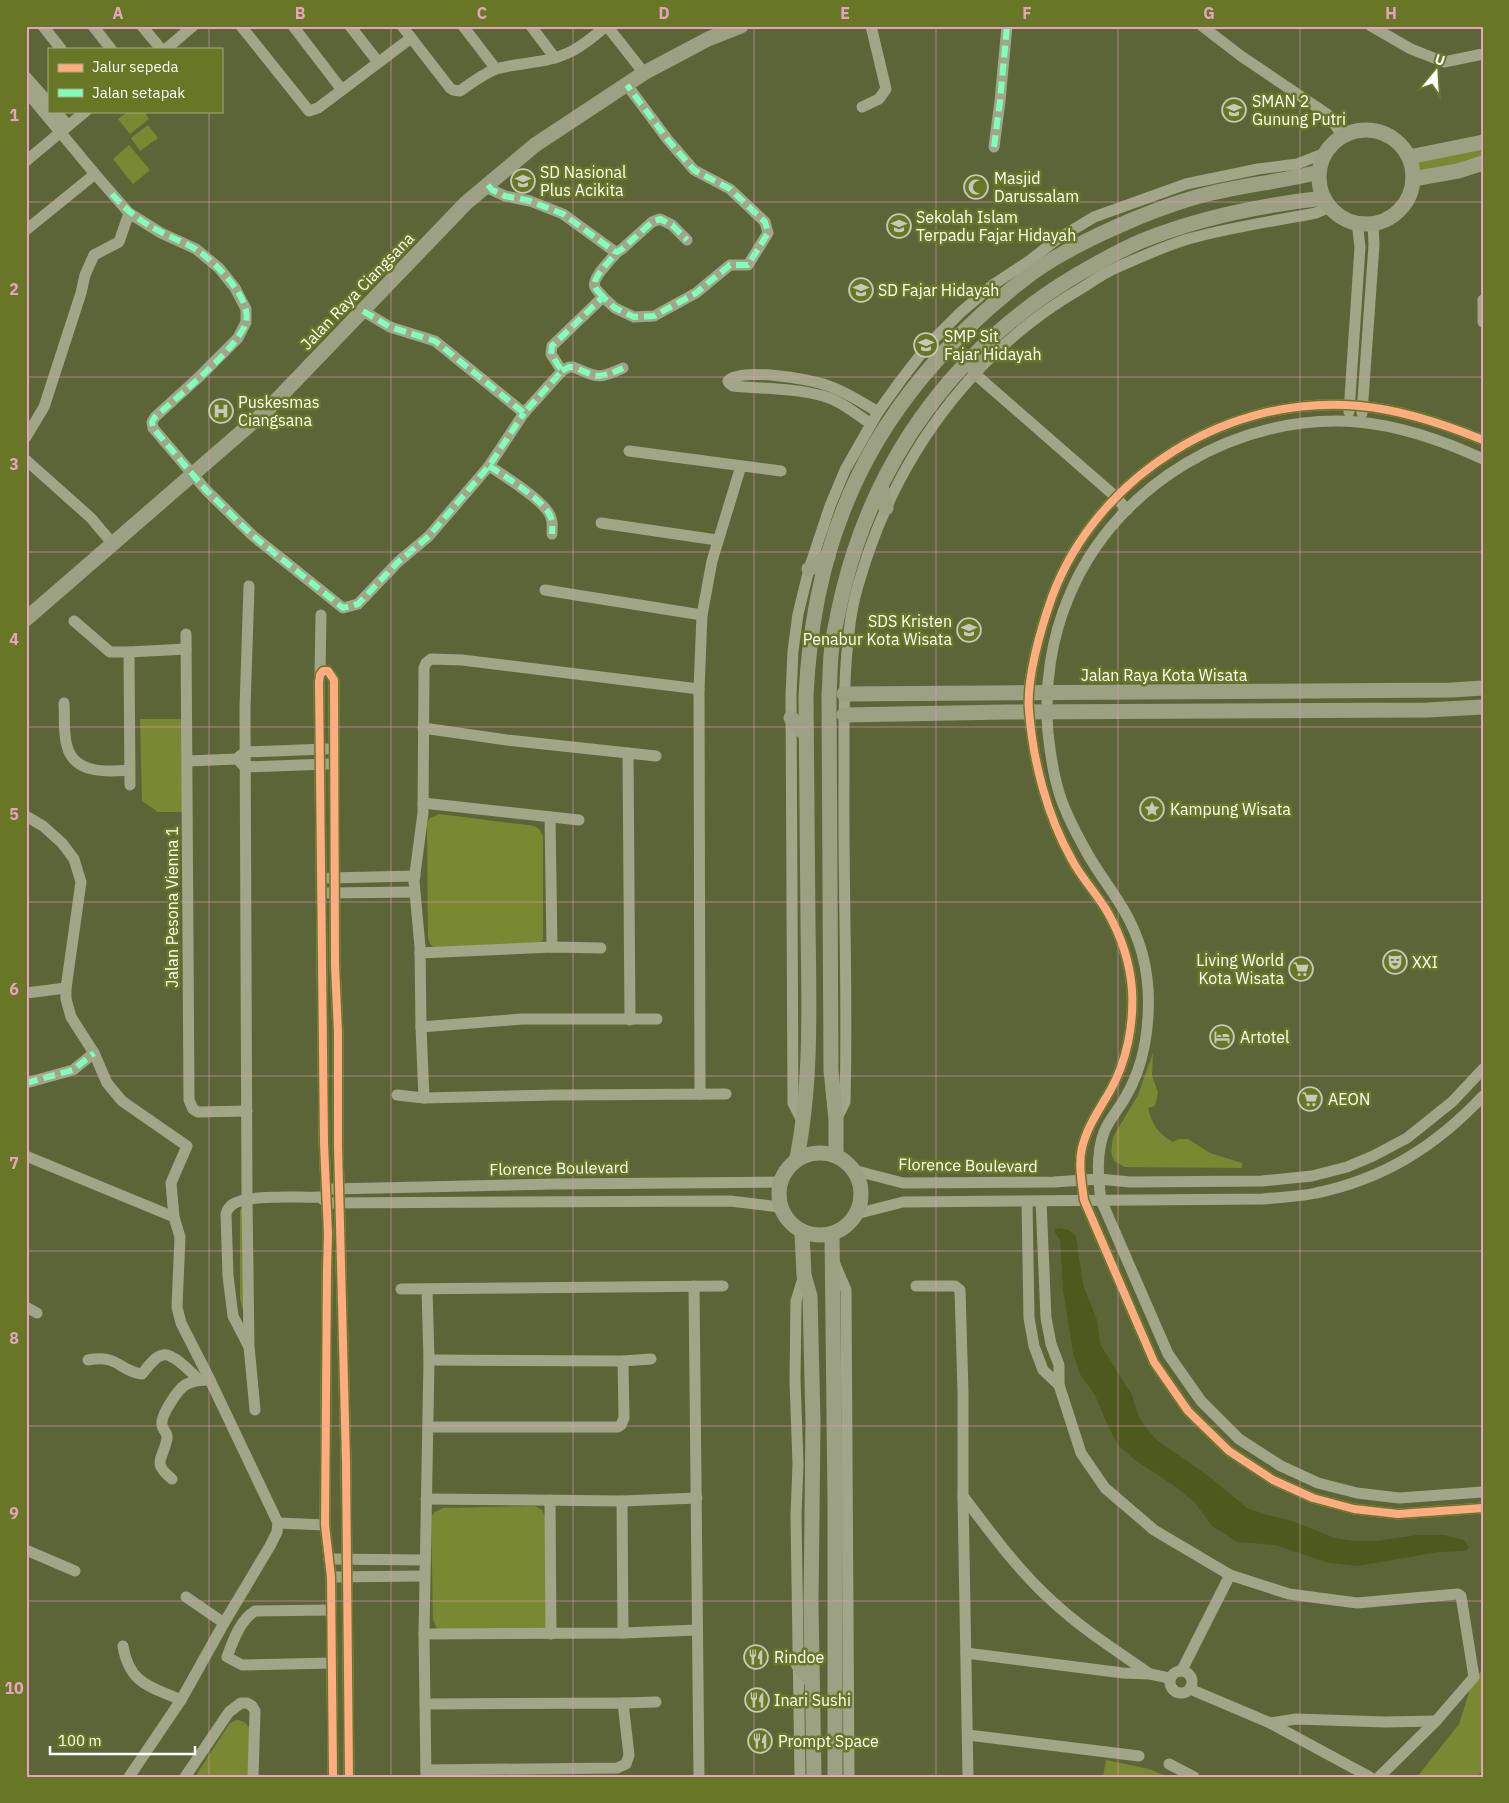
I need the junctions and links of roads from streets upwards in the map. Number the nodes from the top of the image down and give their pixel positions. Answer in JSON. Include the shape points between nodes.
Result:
{"nodes":[{"id":1,"x":43,"y":26,"type":"edge"},
{"id":2,"x":93,"y":26,"type":"edge"},
{"id":3,"x":142,"y":26,"type":"edge"},
{"id":4,"x":193,"y":26,"type":"edge"},
{"id":5,"x":241,"y":26,"type":"edge"},
{"id":6,"x":293,"y":26,"type":"edge"},
{"id":7,"x":350,"y":26,"type":"edge"},
{"id":8,"x":402,"y":26,"type":"edge"},
{"id":9,"x":463,"y":26,"type":"edge"},
{"id":10,"x":531,"y":26,"type":"edge"},
{"id":11,"x":606,"y":26,"type":"edge"},
{"id":12,"x":741,"y":26,"type":"edge"},
{"id":13,"x":871,"y":26,"type":"edge"},
{"id":14,"x":1007,"y":26,"type":"edge"},
{"id":15,"x":1202,"y":26,"type":"edge"},
{"id":16,"x":1371,"y":26,"type":"edge"},
{"id":17,"x":411,"y":38,"type":"junction"},
{"id":18,"x":59,"y":48,"type":"edge"},
{"id":19,"x":110,"y":48,"type":"edge"},
{"id":20,"x":160,"y":48,"type":"edge"},
{"id":21,"x":167,"y":48,"type":"edge"},
{"id":22,"x":1483,"y":54,"type":"edge"},
{"id":23,"x":556,"y":58,"type":"junction"},
{"id":24,"x":378,"y":62,"type":"junction"},
{"id":25,"x":496,"y":69,"type":"junction"},
{"id":26,"x":644,"y":73,"type":"junction"},
{"id":27,"x":26,"y":77,"type":"edge"},
{"id":28,"x":627,"y":85,"type":"junction"},
{"id":29,"x":342,"y":90,"type":"junction"},
{"id":30,"x":27,"y":92,"type":"edge"},
{"id":31,"x":48,"y":102,"type":"edge"},
{"id":32,"x":862,"y":107,"type":"dead end"},
{"id":33,"x":56,"y":112,"type":"edge"},
{"id":34,"x":85,"y":112,"type":"edge"},
{"id":35,"x":64,"y":129,"type":"junction"},
{"id":36,"x":1343,"y":136,"type":"junction"},
{"id":37,"x":1483,"y":142,"type":"edge"},
{"id":38,"x":994,"y":148,"type":"dead end"},
{"id":39,"x":1325,"y":153,"type":"junction"},
{"id":40,"x":1409,"y":157,"type":"junction"},
{"id":41,"x":26,"y":162,"type":"edge"},
{"id":42,"x":1483,"y":163,"type":"edge"},
{"id":43,"x":1319,"y":172,"type":"junction"},
{"id":44,"x":94,"y":174,"type":"junction"},
{"id":45,"x":1413,"y":179,"type":"junction"},
{"id":46,"x":488,"y":185,"type":"junction"},
{"id":47,"x":1327,"y":202,"type":"junction"},
{"id":48,"x":129,"y":213,"type":"junction"},
{"id":49,"x":1357,"y":222,"type":"junction"},
{"id":50,"x":1373,"y":223,"type":"junction"},
{"id":51,"x":26,"y":230,"type":"edge"},
{"id":52,"x":688,"y":240,"type":"dead end"},
{"id":53,"x":617,"y":252,"type":"junction"},
{"id":54,"x":604,"y":297,"type":"junction"},
{"id":55,"x":1483,"y":300,"type":"edge"},
{"id":56,"x":1025,"y":309,"type":"junction"},
{"id":57,"x":1048,"y":310,"type":"junction"},
{"id":58,"x":362,"y":311,"type":"junction"},
{"id":59,"x":1483,"y":322,"type":"edge"},
{"id":60,"x":985,"y":344,"type":"junction"},
{"id":61,"x":928,"y":346,"type":"junction"},
{"id":62,"x":940,"y":357,"type":"junction"},
{"id":63,"x":623,"y":368,"type":"dead end"},
{"id":64,"x":562,"y":370,"type":"junction"},
{"id":65,"x":975,"y":374,"type":"junction"},
{"id":66,"x":1349,"y":405,"type":"junction"},
{"id":67,"x":1363,"y":406,"type":"junction"},
{"id":68,"x":878,"y":412,"type":"junction"},
{"id":69,"x":524,"y":413,"type":"junction"},
{"id":70,"x":1349,"y":422,"type":"junction"},
{"id":71,"x":1362,"y":422,"type":"junction"},
{"id":72,"x":871,"y":424,"type":"junction"},
{"id":73,"x":889,"y":424,"type":"junction"},
{"id":74,"x":908,"y":436,"type":"junction"},
{"id":75,"x":26,"y":437,"type":"edge"},
{"id":76,"x":1483,"y":440,"type":"edge"},
{"id":77,"x":629,"y":451,"type":"dead end"},
{"id":78,"x":1483,"y":459,"type":"edge"},
{"id":79,"x":26,"y":460,"type":"edge"},
{"id":80,"x":489,"y":466,"type":"junction"},
{"id":81,"x":741,"y":466,"type":"junction"},
{"id":82,"x":781,"y":471,"type":"dead end"},
{"id":83,"x":192,"y":474,"type":"junction"},
{"id":84,"x":881,"y":486,"type":"junction"},
{"id":85,"x":1116,"y":497,"type":"junction"},
{"id":86,"x":886,"y":508,"type":"junction"},
{"id":87,"x":1127,"y":510,"type":"junction"},
{"id":88,"x":601,"y":523,"type":"dead end"},
{"id":89,"x":552,"y":534,"type":"dead end"},
{"id":90,"x":717,"y":540,"type":"junction"},
{"id":91,"x":112,"y":543,"type":"junction"},
{"id":92,"x":828,"y":558,"type":"junction"},
{"id":93,"x":809,"y":569,"type":"junction"},
{"id":94,"x":248,"y":586,"type":"dead end"},
{"id":95,"x":545,"y":590,"type":"dead end"},
{"id":96,"x":321,"y":615,"type":"dead end"},
{"id":97,"x":702,"y":615,"type":"junction"},
{"id":98,"x":26,"y":619,"type":"edge"},
{"id":99,"x":74,"y":621,"type":"dead end"},
{"id":100,"x":186,"y":634,"type":"dead end"},
{"id":101,"x":186,"y":648,"type":"junction"},
{"id":102,"x":129,"y":652,"type":"junction"},
{"id":103,"x":320,"y":675,"type":"junction"},
{"id":104,"x":1483,"y":688,"type":"edge"},
{"id":105,"x":699,"y":689,"type":"junction"},
{"id":106,"x":1360,"y":690,"type":"junction"},
{"id":107,"x":1028,"y":693,"type":"junction"},
{"id":108,"x":1048,"y":693,"type":"junction"},
{"id":109,"x":844,"y":694,"type":"junction"},
{"id":110,"x":64,"y":703,"type":"dead end"},
{"id":111,"x":1483,"y":707,"type":"edge"},
{"id":112,"x":1360,"y":710,"type":"junction"},
{"id":113,"x":1029,"y":712,"type":"junction"},
{"id":114,"x":1048,"y":712,"type":"junction"},
{"id":115,"x":844,"y":715,"type":"junction"},
{"id":116,"x":792,"y":718,"type":"junction"},
{"id":117,"x":424,"y":728,"type":"junction"},
{"id":118,"x":806,"y":735,"type":"junction"},
{"id":119,"x":333,"y":749,"type":"junction"},
{"id":120,"x":319,"y":750,"type":"junction"},
{"id":121,"x":628,"y":753,"type":"junction"},
{"id":122,"x":656,"y":756,"type":"dead end"},
{"id":123,"x":242,"y":760,"type":"junction"},
{"id":124,"x":188,"y":761,"type":"junction"},
{"id":125,"x":319,"y":764,"type":"junction"},
{"id":126,"x":334,"y":764,"type":"junction"},
{"id":127,"x":129,"y":770,"type":"junction"},
{"id":128,"x":130,"y":785,"type":"dead end"},
{"id":129,"x":423,"y":802,"type":"junction"},
{"id":130,"x":26,"y":816,"type":"edge"},
{"id":131,"x":550,"y":817,"type":"junction"},
{"id":132,"x":579,"y":820,"type":"dead end"},
{"id":133,"x":415,"y":876,"type":"junction"},
{"id":134,"x":335,"y":877,"type":"junction"},
{"id":135,"x":322,"y":878,"type":"junction"},
{"id":136,"x":414,"y":892,"type":"junction"},
{"id":137,"x":336,"y":893,"type":"junction"},
{"id":138,"x":322,"y":894,"type":"junction"},
{"id":139,"x":552,"y":947,"type":"junction"},
{"id":140,"x":601,"y":948,"type":"dead end"},
{"id":141,"x":420,"y":953,"type":"junction"},
{"id":142,"x":66,"y":988,"type":"junction"},
{"id":143,"x":26,"y":993,"type":"edge"},
{"id":144,"x":657,"y":1019,"type":"dead end"},
{"id":145,"x":630,"y":1020,"type":"junction"},
{"id":146,"x":421,"y":1027,"type":"junction"},
{"id":147,"x":94,"y":1053,"type":"junction"},
{"id":148,"x":1483,"y":1069,"type":"edge"},
{"id":149,"x":26,"y":1083,"type":"edge"},
{"id":150,"x":700,"y":1094,"type":"junction"},
{"id":151,"x":726,"y":1094,"type":"dead end"},
{"id":152,"x":397,"y":1095,"type":"dead end"},
{"id":153,"x":1483,"y":1096,"type":"edge"},
{"id":154,"x":424,"y":1098,"type":"junction"},
{"id":155,"x":247,"y":1112,"type":"junction"},
{"id":156,"x":836,"y":1120,"type":"junction"},
{"id":157,"x":804,"y":1124,"type":"junction"},
{"id":158,"x":26,"y":1156,"type":"edge"},
{"id":159,"x":836,"y":1156,"type":"junction"},
{"id":160,"x":797,"y":1158,"type":"junction"},
{"id":161,"x":853,"y":1170,"type":"junction"},
{"id":162,"x":1081,"y":1179,"type":"junction"},
{"id":163,"x":1098,"y":1179,"type":"junction"},
{"id":164,"x":780,"y":1182,"type":"junction"},
{"id":165,"x":339,"y":1188,"type":"junction"},
{"id":166,"x":325,"y":1196,"type":"junction"},
{"id":167,"x":247,"y":1199,"type":"junction"},
{"id":168,"x":1084,"y":1200,"type":"junction"},
{"id":169,"x":1100,"y":1200,"type":"junction"},
{"id":170,"x":1041,"y":1201,"type":"junction"},
{"id":171,"x":1026,"y":1202,"type":"junction"},
{"id":172,"x":340,"y":1203,"type":"junction"},
{"id":173,"x":780,"y":1207,"type":"junction"},
{"id":174,"x":856,"y":1214,"type":"junction"},
{"id":175,"x":174,"y":1217,"type":"junction"},
{"id":176,"x":802,"y":1233,"type":"junction"},
{"id":177,"x":832,"y":1234,"type":"junction"},
{"id":178,"x":832,"y":1258,"type":"junction"},
{"id":179,"x":804,"y":1275,"type":"junction"},
{"id":180,"x":694,"y":1286,"type":"junction"},
{"id":181,"x":724,"y":1286,"type":"dead end"},
{"id":182,"x":916,"y":1286,"type":"dead end"},
{"id":183,"x":401,"y":1289,"type":"dead end"},
{"id":184,"x":427,"y":1289,"type":"junction"},
{"id":185,"x":26,"y":1307,"type":"edge"},
{"id":186,"x":37,"y":1314,"type":"dead end"},
{"id":187,"x":249,"y":1346,"type":"junction"},
{"id":188,"x":651,"y":1359,"type":"dead end"},
{"id":189,"x":88,"y":1360,"type":"dead end"},
{"id":190,"x":429,"y":1360,"type":"junction"},
{"id":191,"x":623,"y":1362,"type":"junction"},
{"id":192,"x":205,"y":1380,"type":"junction"},
{"id":193,"x":1059,"y":1385,"type":"junction"},
{"id":194,"x":255,"y":1410,"type":"dead end"},
{"id":195,"x":428,"y":1427,"type":"junction"},
{"id":196,"x":812,"y":1451,"type":"junction"},
{"id":197,"x":798,"y":1464,"type":"junction"},
{"id":198,"x":172,"y":1479,"type":"dead end"},
{"id":199,"x":1483,"y":1492,"type":"edge"},
{"id":200,"x":962,"y":1496,"type":"junction"},
{"id":201,"x":697,"y":1498,"type":"junction"},
{"id":202,"x":426,"y":1499,"type":"junction"},
{"id":203,"x":550,"y":1500,"type":"junction"},
{"id":204,"x":622,"y":1501,"type":"junction"},
{"id":205,"x":1483,"y":1508,"type":"edge"},
{"id":206,"x":278,"y":1523,"type":"junction"},
{"id":207,"x":325,"y":1525,"type":"junction"},
{"id":208,"x":26,"y":1550,"type":"edge"},
{"id":209,"x":329,"y":1559,"type":"junction"},
{"id":210,"x":347,"y":1559,"type":"junction"},
{"id":211,"x":425,"y":1560,"type":"junction"},
{"id":212,"x":75,"y":1571,"type":"dead end"},
{"id":213,"x":1230,"y":1575,"type":"junction"},
{"id":214,"x":348,"y":1576,"type":"junction"},
{"id":215,"x":424,"y":1576,"type":"junction"},
{"id":216,"x":331,"y":1577,"type":"junction"},
{"id":217,"x":186,"y":1598,"type":"dead end"},
{"id":218,"x":331,"y":1610,"type":"junction"},
{"id":219,"x":224,"y":1623,"type":"junction"},
{"id":220,"x":697,"y":1630,"type":"junction"},
{"id":221,"x":623,"y":1633,"type":"junction"},
{"id":222,"x":424,"y":1634,"type":"junction"},
{"id":223,"x":551,"y":1634,"type":"junction"},
{"id":224,"x":123,"y":1646,"type":"dead end"},
{"id":225,"x":966,"y":1653,"type":"junction"},
{"id":226,"x":332,"y":1663,"type":"junction"},
{"id":227,"x":798,"y":1664,"type":"junction"},
{"id":228,"x":1182,"y":1670,"type":"junction"},
{"id":229,"x":1150,"y":1674,"type":"junction"},
{"id":230,"x":1169,"y":1678,"type":"junction"},
{"id":231,"x":812,"y":1682,"type":"junction"},
{"id":232,"x":1190,"y":1689,"type":"junction"},
{"id":233,"x":848,"y":1697,"type":"junction"},
{"id":234,"x":181,"y":1700,"type":"junction"},
{"id":235,"x":656,"y":1702,"type":"dead end"},
{"id":236,"x":623,"y":1703,"type":"junction"},
{"id":237,"x":425,"y":1704,"type":"junction"},
{"id":238,"x":835,"y":1711,"type":"junction"},
{"id":239,"x":1436,"y":1722,"type":"junction"},
{"id":240,"x":1270,"y":1723,"type":"junction"},
{"id":241,"x":968,"y":1735,"type":"junction"},
{"id":242,"x":1140,"y":1756,"type":"dead end"},
{"id":243,"x":1169,"y":1764,"type":"dead end"},
{"id":244,"x":426,"y":1773,"type":"edge"},
{"id":245,"x":129,"y":1777,"type":"edge"},
{"id":246,"x":185,"y":1777,"type":"edge"},
{"id":247,"x":253,"y":1777,"type":"edge"},
{"id":248,"x":333,"y":1777,"type":"edge"},
{"id":249,"x":349,"y":1777,"type":"edge"},
{"id":250,"x":699,"y":1777,"type":"edge"},
{"id":251,"x":800,"y":1777,"type":"edge"},
{"id":252,"x":814,"y":1777,"type":"edge"},
{"id":253,"x":834,"y":1777,"type":"edge"},
{"id":254,"x":849,"y":1777,"type":"edge"},
{"id":255,"x":968,"y":1777,"type":"edge"},
{"id":256,"x":1194,"y":1777,"type":"edge"},
{"id":257,"x":1370,"y":1777,"type":"edge"},
{"id":258,"x":1379,"y":1777,"type":"edge"}],
"edges":[{"from":1,"to":18,"type":"street"},
{"from":2,"to":19,"type":"street"},
{"from":3,"to":20,"type":"street"},
{"from":4,"to":21,"type":"street"},
{"from":5,"to":29,"type":"street","via":[[310,111]]},
{"from":6,"to":29,"type":"street"},
{"from":7,"to":24,"type":"street"},
{"from":8,"to":17,"type":"street"},
{"from":9,"to":25,"type":"street"},
{"from":10,"to":23,"type":"street"},
{"from":11,"to":23,"type":"street","via":[[579,48]]},
{"from":11,"to":26,"type":"street"},
{"from":12,"to":26,"type":"street","name":"Jalan Raya Ciangsana","via":[[708,39]]},
{"from":13,"to":32,"type":"street","via":[[886,89],[880,99]]},
{"from":14,"to":38,"type":"street"},
{"from":15,"to":36,"type":"street","via":[[1327,114]]},
{"from":16,"to":22,"type":"street","via":[[1411,49],[1444,62]]},
{"from":17,"to":24,"type":"street"},
{"from":17,"to":25,"type":"street","via":[[453,90],[460,91]]},
{"from":23,"to":25,"type":"street"},
{"from":24,"to":29,"type":"street"},
{"from":26,"to":28,"type":"street","name":"Jalan Raya Ciangsana"},
{"from":27,"to":31,"type":"street"},
{"from":28,"to":46,"type":"street","name":"Jalan Raya Ciangsana","via":[[535,145]]},
{"from":28,"to":54,"type":"street","via":[[694,170],[730,189],[765,222],[768,233],[748,265],[730,265],[696,293],[654,316],[634,317],[615,308]]},
{"from":30,"to":35,"type":"street"},
{"from":33,"to":35,"type":"street"},
{"from":34,"to":35,"type":"street"},
{"from":35,"to":41,"type":"street"},
{"from":35,"to":44,"type":"street"},
{"from":36,"to":39,"type":"street"},
{"from":36,"to":40,"type":"street","via":[[1361,130],[1381,132],[1398,141]]},
{"from":37,"to":40,"type":"street"},
{"from":39,"to":43,"type":"street"},
{"from":39,"to":61,"type":"street","via":[[1297,164],[1186,184],[1094,217],[994,284]]},
{"from":40,"to":45,"type":"street"},
{"from":42,"to":45,"type":"street"},
{"from":43,"to":47,"type":"street"},
{"from":43,"to":62,"type":"street","via":[[1207,194],[1097,236],[1036,270],[973,323]]},
{"from":44,"to":48,"type":"street"},
{"from":44,"to":51,"type":"street"},
{"from":45,"to":50,"type":"street","via":[[1410,195],[1401,208],[1388,218]]},
{"from":46,"to":53,"type":"street","via":[[505,196],[530,201],[563,214]]},
{"from":46,"to":58,"type":"street","name":"Jalan Raya Ciangsana","via":[[466,202]]},
{"from":47,"to":49,"type":"street","via":[[1342,217]]},
{"from":47,"to":56,"type":"street","via":[[1292,201],[1211,218],[1143,240],[1108,256]]},
{"from":47,"to":57,"type":"street","via":[[1316,213],[1190,238],[1113,269]]},
{"from":48,"to":75,"type":"street","via":[[119,242],[94,255],[44,408]]},
{"from":48,"to":83,"type":"street","via":[[196,249],[230,281],[246,309],[246,322],[238,338],[152,422],[152,428]]},
{"from":49,"to":50,"type":"street"},
{"from":49,"to":66,"type":"street","via":[[1360,247]]},
{"from":50,"to":67,"type":"street"},
{"from":52,"to":53,"type":"street","via":[[660,219]]},
{"from":53,"to":54,"type":"street","via":[[594,282]]},
{"from":54,"to":64,"type":"street","via":[[552,346],[552,354]]},
{"from":55,"to":59,"type":"street"},
{"from":56,"to":57,"type":"street"},
{"from":56,"to":60,"type":"street"},
{"from":57,"to":65,"type":"street"},
{"from":58,"to":69,"type":"street","via":[[390,327],[435,340]]},
{"from":58,"to":83,"type":"street","name":"Jalan Raya Ciangsana","via":[[268,408]]},
{"from":60,"to":65,"type":"street"},
{"from":60,"to":74,"type":"street","via":[[930,403]]},
{"from":61,"to":62,"type":"street"},
{"from":61,"to":68,"type":"street"},
{"from":62,"to":73,"type":"street","via":[[912,388]]},
{"from":63,"to":64,"type":"street","via":[[605,377],[573,367]]},
{"from":64,"to":69,"type":"street"},
{"from":65,"to":85,"type":"street"},
{"from":65,"to":86,"type":"street","via":[[925,436]]},
{"from":66,"to":67,"type":"street"},
{"from":66,"to":70,"type":"street"},
{"from":66,"to":85,"type":"street","via":[[1305,406],[1224,425],[1179,448]]},
{"from":67,"to":71,"type":"street"},
{"from":67,"to":76,"type":"street","via":[[1409,415]]},
{"from":68,"to":72,"type":"street"},
{"from":68,"to":72,"type":"street","via":[[817,382],[772,375],[736,375],[728,381],[733,386],[824,396]]},
{"from":69,"to":80,"type":"street"},
{"from":70,"to":71,"type":"street"},
{"from":70,"to":87,"type":"street","via":[[1297,425],[1226,443],[1189,460],[1150,488]]},
{"from":71,"to":78,"type":"street","via":[[1450,444]]},
{"from":72,"to":93,"type":"street","via":[[845,470]]},
{"from":73,"to":74,"type":"street"},
{"from":73,"to":92,"type":"street","via":[[850,494]]},
{"from":74,"to":84,"type":"street"},
{"from":77,"to":81,"type":"street"},
{"from":79,"to":91,"type":"street","via":[[91,518]]},
{"from":80,"to":83,"type":"street","via":[[429,536],[398,562],[358,604],[343,608],[252,535]]},
{"from":80,"to":89,"type":"street","via":[[518,484],[547,509],[552,517]]},
{"from":81,"to":82,"type":"street"},
{"from":81,"to":90,"type":"street"},
{"from":83,"to":91,"type":"street","name":"Jalan Raya Ciangsana"},
{"from":84,"to":86,"type":"street"},
{"from":84,"to":156,"type":"street","via":[[850,563],[831,655],[831,1070]]},
{"from":85,"to":87,"type":"street"},
{"from":85,"to":107,"type":"street","via":[[1072,554],[1061,574],[1048,610]]},
{"from":86,"to":109,"type":"street","via":[[864,568],[850,622]]},
{"from":87,"to":108,"type":"street","via":[[1087,562],[1070,594],[1055,639]]},
{"from":88,"to":90,"type":"street"},
{"from":90,"to":97,"type":"street"},
{"from":91,"to":98,"type":"street","name":"Jalan Raya Ciangsana"},
{"from":92,"to":93,"type":"street"},
{"from":92,"to":118,"type":"street","via":[[808,653]]},
{"from":93,"to":116,"type":"street","via":[[793,651]]},
{"from":94,"to":123,"type":"street"},
{"from":95,"to":97,"type":"street"},
{"from":96,"to":103,"type":"street"},
{"from":97,"to":105,"type":"street"},
{"from":99,"to":102,"type":"street","via":[[110,652]]},
{"from":100,"to":101,"type":"street","name":"Jalan Pesona Vienna 1"},
{"from":101,"to":102,"type":"street"},
{"from":101,"to":124,"type":"street","name":"Jalan Pesona Vienna 1"},
{"from":102,"to":127,"type":"street"},
{"from":103,"to":119,"type":"street","via":[[328,671],[334,680]]},
{"from":103,"to":120,"type":"street"},
{"from":104,"to":106,"type":"street","name":"Jalan Raya Kota Wisata"},
{"from":105,"to":117,"type":"street","via":[[431,659],[424,668]]},
{"from":105,"to":150,"type":"street"},
{"from":106,"to":108,"type":"street","name":"Jalan Raya Kota Wisata"},
{"from":106,"to":112,"type":"street"},
{"from":107,"to":108,"type":"street","name":"Jalan Raya Kota Wisata"},
{"from":107,"to":109,"type":"street","name":"Jalan Raya Kota Wisata"},
{"from":107,"to":113,"type":"street"},
{"from":108,"to":114,"type":"street"},
{"from":109,"to":115,"type":"street"},
{"from":110,"to":127,"type":"street","via":[[67,746],[75,760],[87,769],[105,772]]},
{"from":111,"to":112,"type":"street"},
{"from":112,"to":114,"type":"street"},
{"from":113,"to":114,"type":"street"},
{"from":113,"to":115,"type":"street"},
{"from":113,"to":162,"type":"street","via":[[1046,798],[1072,860],[1108,912],[1117,932],[1127,961],[1132,991],[1132,1020],[1127,1047],[1112,1089],[1090,1126],[1081,1151]]},
{"from":114,"to":163,"type":"street","via":[[1048,734],[1058,790],[1087,852],[1130,921],[1146,965],[1148,1022],[1143,1051],[1126,1096],[1104,1131]]},
{"from":115,"to":156,"type":"street","via":[[846,1070],[845,1102]]},
{"from":116,"to":118,"type":"street"},
{"from":116,"to":157,"type":"street","via":[[793,1103]]},
{"from":117,"to":121,"type":"street"},
{"from":117,"to":129,"type":"street"},
{"from":118,"to":157,"type":"street","via":[[809,997]]},
{"from":119,"to":120,"type":"street"},
{"from":119,"to":126,"type":"street"},
{"from":120,"to":123,"type":"street"},
{"from":120,"to":125,"type":"street"},
{"from":121,"to":122,"type":"street"},
{"from":121,"to":145,"type":"street"},
{"from":123,"to":124,"type":"street"},
{"from":123,"to":125,"type":"street"},
{"from":123,"to":155,"type":"street"},
{"from":124,"to":155,"type":"street","name":"Jalan Pesona Vienna 1","via":[[189,1100],[198,1112]]},
{"from":125,"to":126,"type":"street"},
{"from":125,"to":135,"type":"street"},
{"from":126,"to":134,"type":"street"},
{"from":127,"to":128,"type":"street"},
{"from":129,"to":131,"type":"street"},
{"from":129,"to":133,"type":"street"},
{"from":130,"to":142,"type":"street","via":[[62,843],[74,859],[81,882]]},
{"from":131,"to":132,"type":"street"},
{"from":131,"to":139,"type":"street"},
{"from":133,"to":134,"type":"street"},
{"from":133,"to":136,"type":"street"},
{"from":134,"to":135,"type":"street"},
{"from":134,"to":137,"type":"street"},
{"from":135,"to":138,"type":"street"},
{"from":136,"to":137,"type":"street"},
{"from":136,"to":141,"type":"street"},
{"from":137,"to":138,"type":"street"},
{"from":137,"to":165,"type":"street"},
{"from":138,"to":166,"type":"street"},
{"from":139,"to":140,"type":"street"},
{"from":139,"to":141,"type":"street"},
{"from":141,"to":146,"type":"street"},
{"from":142,"to":143,"type":"street"},
{"from":142,"to":147,"type":"street","via":[[71,1016]]},
{"from":144,"to":145,"type":"street"},
{"from":145,"to":146,"type":"street","via":[[522,1019]]},
{"from":146,"to":154,"type":"street"},
{"from":147,"to":149,"type":"street","via":[[73,1070]]},
{"from":147,"to":175,"type":"street","via":[[107,1083],[122,1101],[187,1146],[171,1183]]},
{"from":148,"to":163,"type":"street","name":"Florence Boulevard","via":[[1452,1102],[1407,1138],[1347,1167],[1312,1176],[1262,1181],[1130,1182]]},
{"from":150,"to":151,"type":"street"},
{"from":150,"to":154,"type":"street"},
{"from":152,"to":154,"type":"street"},
{"from":153,"to":169,"type":"street","via":[[1464,1116],[1416,1154],[1356,1182],[1323,1191],[1263,1199]]},
{"from":155,"to":167,"type":"street"},
{"from":156,"to":159,"type":"street"},
{"from":157,"to":160,"type":"street"},
{"from":158,"to":175,"type":"street"},
{"from":159,"to":160,"type":"street","via":[[821,1153]]},
{"from":159,"to":161,"type":"street"},
{"from":160,"to":164,"type":"street","via":[[784,1172]]},
{"from":161,"to":162,"type":"street","name":"Florence Boulevard","via":[[903,1184]]},
{"from":161,"to":174,"type":"street","via":[[861,1192]]},
{"from":162,"to":163,"type":"street","name":"Florence Boulevard"},
{"from":162,"to":168,"type":"street"},
{"from":163,"to":169,"type":"street"},
{"from":164,"to":165,"type":"street","name":"Florence Boulevard"},
{"from":164,"to":173,"type":"street"},
{"from":165,"to":166,"type":"street","name":"Florence Boulevard"},
{"from":165,"to":172,"type":"street"},
{"from":166,"to":167,"type":"street"},
{"from":166,"to":172,"type":"street","name":"Florence Boulevard"},
{"from":166,"to":207,"type":"street","via":[[328,1234]]},
{"from":167,"to":187,"type":"street"},
{"from":167,"to":187,"type":"street","via":[[232,1204],[226,1214],[232,1316]]},
{"from":168,"to":169,"type":"street"},
{"from":168,"to":170,"type":"street"},
{"from":168,"to":205,"type":"street","via":[[1154,1362],[1188,1411],[1229,1452],[1273,1480],[1313,1498],[1354,1509],[1398,1514]]},
{"from":169,"to":199,"type":"street","via":[[1168,1354],[1201,1401],[1239,1439],[1281,1466],[1318,1483],[1357,1493],[1399,1498]]},
{"from":170,"to":171,"type":"street"},
{"from":170,"to":193,"type":"street","via":[[1046,1318],[1058,1365]]},
{"from":171,"to":174,"type":"street","via":[[903,1202]]},
{"from":171,"to":193,"type":"street","via":[[1029,1318],[1034,1346],[1043,1370]]},
{"from":172,"to":173,"type":"street","name":"Florence Boulevard","via":[[730,1201]]},
{"from":172,"to":210,"type":"street"},
{"from":173,"to":176,"type":"street","via":[[791,1224]]},
{"from":174,"to":177,"type":"street","via":[[848,1224]]},
{"from":175,"to":192,"type":"street","via":[[180,1237],[178,1307],[181,1324]]},
{"from":176,"to":177,"type":"street"},
{"from":176,"to":179,"type":"street"},
{"from":177,"to":178,"type":"street"},
{"from":178,"to":233,"type":"street","via":[[846,1290]]},
{"from":178,"to":238,"type":"street"},
{"from":179,"to":196,"type":"street","via":[[810,1296]]},
{"from":179,"to":197,"type":"street","via":[[796,1301]]},
{"from":180,"to":181,"type":"street"},
{"from":180,"to":184,"type":"street"},
{"from":180,"to":201,"type":"street"},
{"from":182,"to":200,"type":"street","via":[[955,1286],[960,1290]]},
{"from":183,"to":184,"type":"street"},
{"from":184,"to":190,"type":"street"},
{"from":185,"to":186,"type":"street"},
{"from":187,"to":194,"type":"street"},
{"from":188,"to":191,"type":"street"},
{"from":189,"to":192,"type":"street","via":[[111,1360],[142,1374],[166,1354]]},
{"from":190,"to":191,"type":"street"},
{"from":190,"to":195,"type":"street"},
{"from":191,"to":195,"type":"street","via":[[624,1418],[618,1426]]},
{"from":192,"to":198,"type":"street","via":[[180,1388],[162,1418],[167,1434],[160,1467]]},
{"from":192,"to":206,"type":"street"},
{"from":193,"to":213,"type":"street","via":[[1081,1453],[1106,1488],[1154,1530]]},
{"from":195,"to":202,"type":"street"},
{"from":196,"to":197,"type":"street"},
{"from":196,"to":231,"type":"street"},
{"from":197,"to":227,"type":"street"},
{"from":200,"to":225,"type":"street"},
{"from":200,"to":229,"type":"street","via":[[1051,1600],[1078,1624]]},
{"from":201,"to":204,"type":"street"},
{"from":201,"to":220,"type":"street"},
{"from":202,"to":203,"type":"street"},
{"from":202,"to":211,"type":"street"},
{"from":203,"to":204,"type":"street"},
{"from":203,"to":223,"type":"street"},
{"from":204,"to":221,"type":"street"},
{"from":206,"to":207,"type":"street"},
{"from":206,"to":219,"type":"street","via":[[278,1532]]},
{"from":207,"to":209,"type":"street"},
{"from":208,"to":212,"type":"street"},
{"from":209,"to":210,"type":"street"},
{"from":209,"to":216,"type":"street"},
{"from":210,"to":211,"type":"street"},
{"from":210,"to":214,"type":"street"},
{"from":211,"to":215,"type":"street"},
{"from":213,"to":228,"type":"street"},
{"from":213,"to":239,"type":"street","via":[[1288,1594],[1357,1603],[1461,1596],[1474,1677]]},
{"from":214,"to":215,"type":"street"},
{"from":214,"to":216,"type":"street"},
{"from":214,"to":249,"type":"street"},
{"from":215,"to":222,"type":"street"},
{"from":216,"to":218,"type":"street"},
{"from":217,"to":219,"type":"street"},
{"from":218,"to":226,"type":"street"},
{"from":218,"to":226,"type":"street","via":[[255,1611],[248,1615],[234,1638],[228,1657],[242,1665]]},
{"from":219,"to":234,"type":"street"},
{"from":220,"to":221,"type":"street"},
{"from":220,"to":250,"type":"street"},
{"from":221,"to":223,"type":"street"},
{"from":222,"to":223,"type":"street"},
{"from":222,"to":237,"type":"street"},
{"from":224,"to":234,"type":"street","via":[[128,1666],[140,1682]]},
{"from":225,"to":229,"type":"street"},
{"from":225,"to":241,"type":"street"},
{"from":226,"to":248,"type":"street"},
{"from":227,"to":231,"type":"street"},
{"from":227,"to":251,"type":"street"},
{"from":228,"to":230,"type":"street"},
{"from":228,"to":232,"type":"street","via":[[1192,1681]]},
{"from":229,"to":230,"type":"street"},
{"from":230,"to":232,"type":"street","via":[[1175,1692],[1184,1693]]},
{"from":231,"to":252,"type":"street"},
{"from":232,"to":240,"type":"street"},
{"from":233,"to":238,"type":"street"},
{"from":233,"to":254,"type":"street"},
{"from":234,"to":245,"type":"street"},
{"from":235,"to":236,"type":"street"},
{"from":236,"to":237,"type":"street"},
{"from":236,"to":244,"type":"street","via":[[629,1754],[623,1766]]},
{"from":237,"to":244,"type":"street"},
{"from":238,"to":253,"type":"street"},
{"from":239,"to":240,"type":"street","via":[[1296,1719]]},
{"from":239,"to":258,"type":"street"},
{"from":240,"to":257,"type":"street"},
{"from":241,"to":242,"type":"street"},
{"from":241,"to":255,"type":"street"},
{"from":243,"to":256,"type":"street"},
{"from":246,"to":247,"type":"street","via":[[229,1712],[247,1703],[255,1711]]}]}
